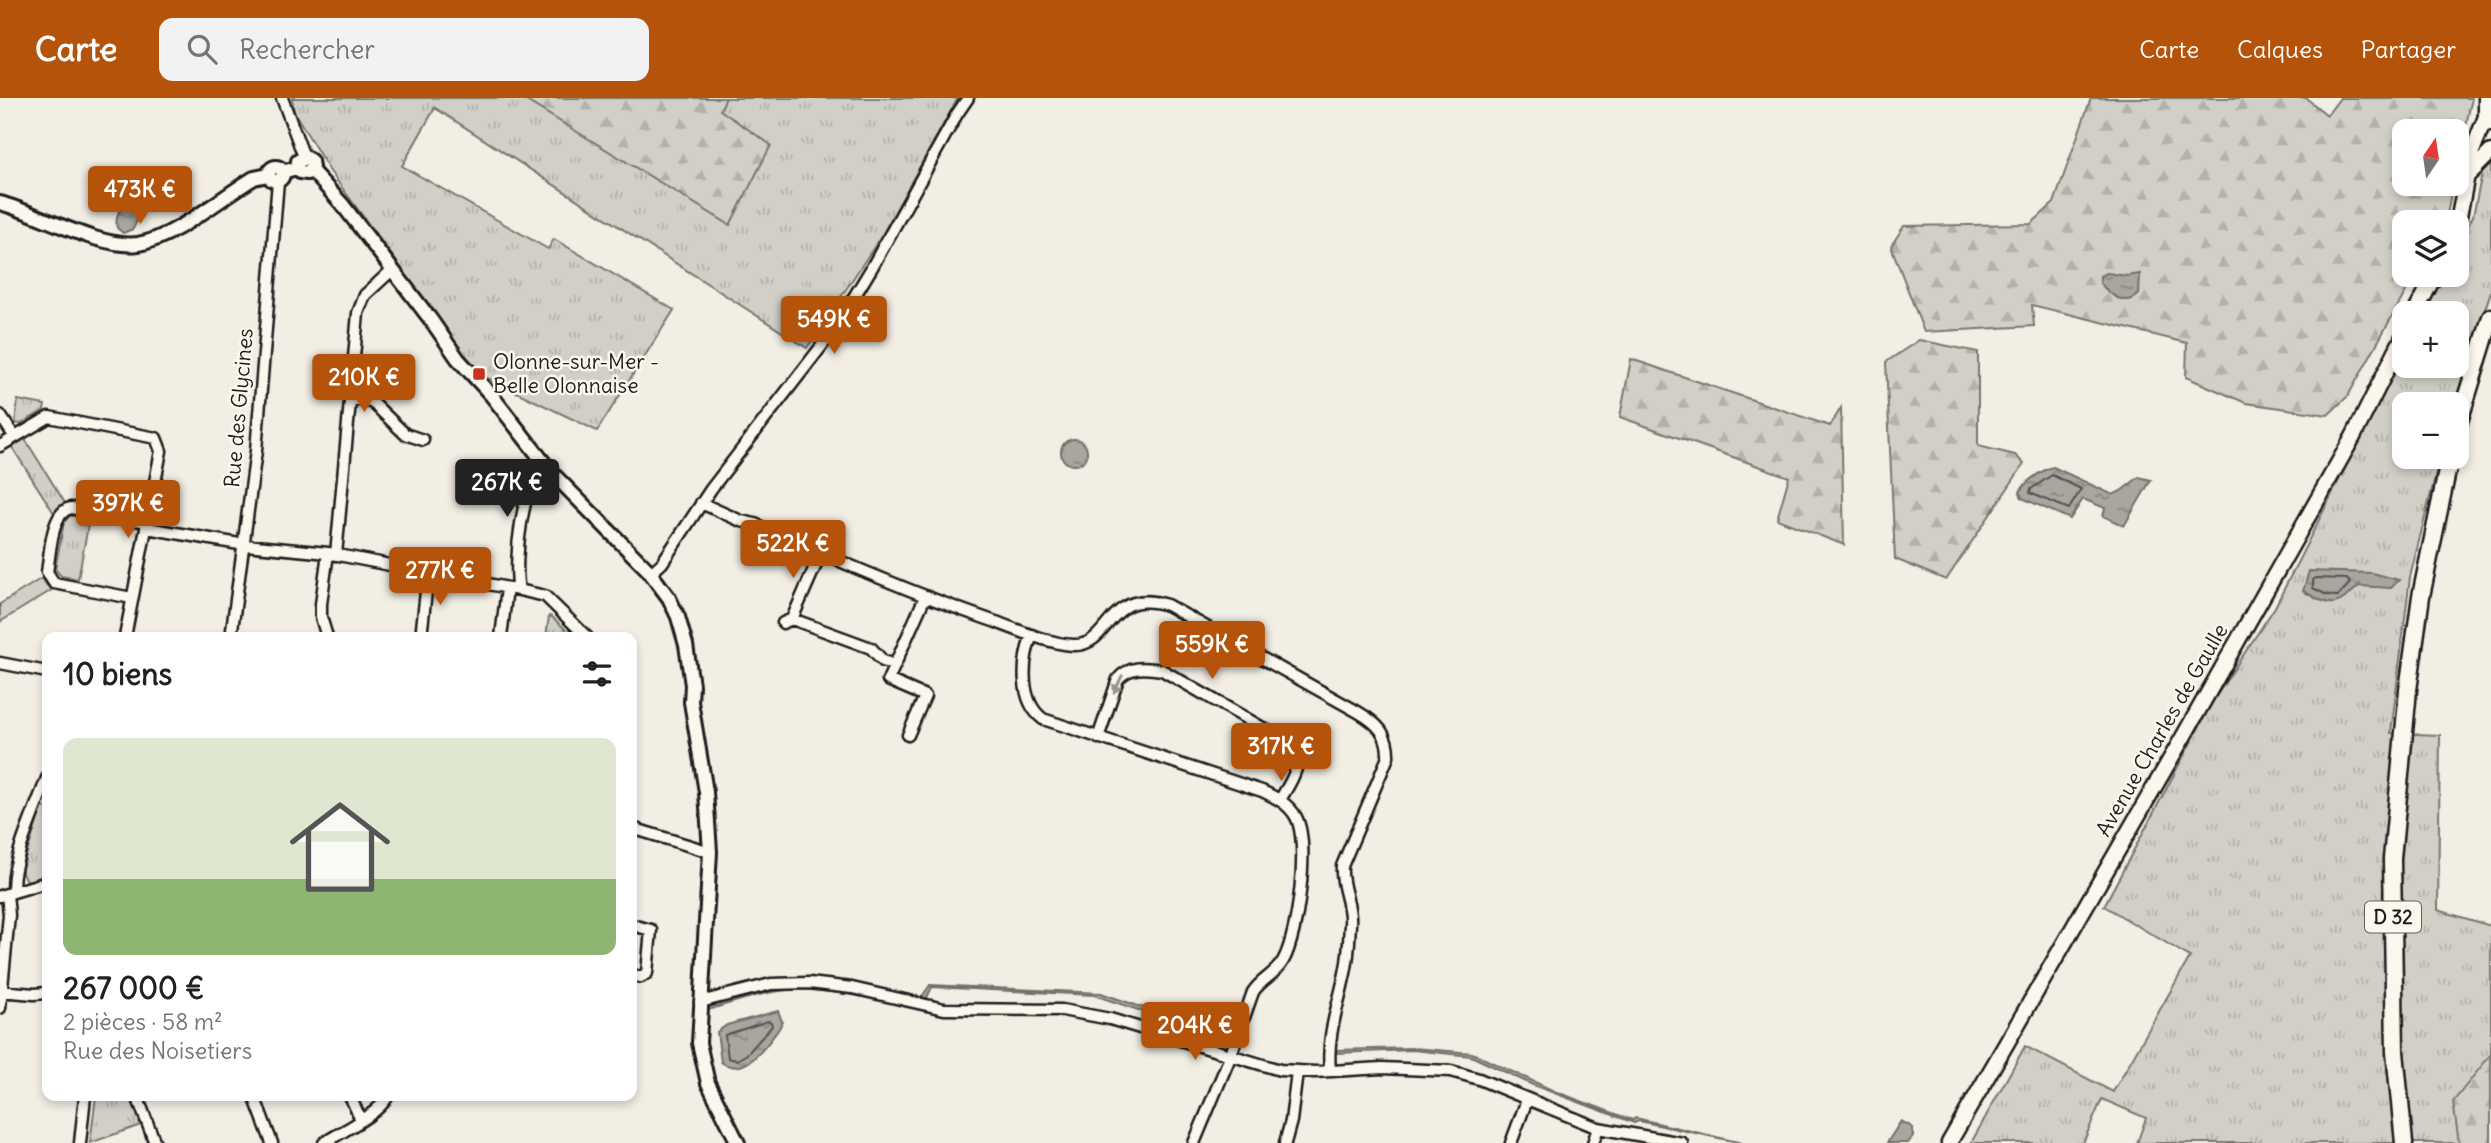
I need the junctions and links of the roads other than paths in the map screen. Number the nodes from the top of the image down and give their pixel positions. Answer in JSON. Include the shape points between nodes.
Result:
{"nodes":[{"id":1,"x":282,"y":98,"type":"edge"},
{"id":2,"x":968,"y":98,"type":"edge"},
{"id":3,"x":2488,"y":112,"type":"edge"},
{"id":4,"x":2491,"y":152,"type":"edge"},
{"id":5,"x":300,"y":163,"type":"junction"},
{"id":6,"x":2469,"y":171,"type":"edge"},
{"id":7,"x":2469,"y":175,"type":"edge"},
{"id":8,"x":276,"y":176,"type":"junction"},
{"id":9,"x":0,"y":203,"type":"edge"},
{"id":10,"x":392,"y":270,"type":"junction"},
{"id":11,"x":2491,"y":317,"type":"edge"},
{"id":12,"x":2392,"y":359,"type":"edge"},
{"id":13,"x":2468,"y":392,"type":"edge"},
{"id":14,"x":350,"y":398,"type":"junction"},
{"id":15,"x":0,"y":415,"type":"edge"},
{"id":16,"x":14,"y":436,"type":"junction"},
{"id":17,"x":423,"y":440,"type":"dead end"},
{"id":18,"x":0,"y":446,"type":"edge"},
{"id":19,"x":544,"y":463,"type":"junction"},
{"id":20,"x":2447,"y":469,"type":"edge"},
{"id":21,"x":702,"y":503,"type":"junction"},
{"id":22,"x":147,"y":525,"type":"junction"},
{"id":23,"x":245,"y":545,"type":"junction"},
{"id":24,"x":821,"y":553,"type":"junction"},
{"id":25,"x":332,"y":554,"type":"junction"},
{"id":26,"x":428,"y":573,"type":"junction"},
{"id":27,"x":651,"y":573,"type":"junction"},
{"id":28,"x":507,"y":588,"type":"junction"},
{"id":29,"x":519,"y":590,"type":"junction"},
{"id":30,"x":925,"y":597,"type":"junction"},
{"id":31,"x":132,"y":598,"type":"junction"},
{"id":32,"x":126,"y":632,"type":"edge"},
{"id":33,"x":232,"y":632,"type":"edge"},
{"id":34,"x":326,"y":632,"type":"edge"},
{"id":35,"x":422,"y":632,"type":"edge"},
{"id":36,"x":502,"y":632,"type":"edge"},
{"id":37,"x":582,"y":632,"type":"edge"},
{"id":38,"x":1032,"y":635,"type":"junction"},
{"id":39,"x":0,"y":663,"type":"edge"},
{"id":40,"x":894,"y":666,"type":"junction"},
{"id":41,"x":42,"y":671,"type":"edge"},
{"id":42,"x":908,"y":735,"type":"dead end"},
{"id":43,"x":1098,"y":738,"type":"junction"},
{"id":44,"x":42,"y":792,"type":"edge"},
{"id":45,"x":1280,"y":800,"type":"junction"},
{"id":46,"x":637,"y":830,"type":"edge"},
{"id":47,"x":710,"y":852,"type":"junction"},
{"id":48,"x":42,"y":884,"type":"edge"},
{"id":49,"x":7,"y":894,"type":"edge"},
{"id":50,"x":637,"y":926,"type":"edge"},
{"id":51,"x":637,"y":976,"type":"edge"},
{"id":52,"x":1,"y":991,"type":"edge"},
{"id":53,"x":42,"y":993,"type":"edge"},
{"id":54,"x":700,"y":1002,"type":"junction"},
{"id":55,"x":0,"y":1008,"type":"edge"},
{"id":56,"x":1230,"y":1057,"type":"junction"},
{"id":57,"x":1330,"y":1070,"type":"junction"},
{"id":58,"x":1297,"y":1072,"type":"junction"},
{"id":59,"x":1527,"y":1100,"type":"junction"},
{"id":60,"x":84,"y":1101,"type":"edge"},
{"id":61,"x":139,"y":1101,"type":"edge"},
{"id":62,"x":256,"y":1101,"type":"edge"},
{"id":63,"x":352,"y":1101,"type":"edge"},
{"id":64,"x":386,"y":1101,"type":"edge"},
{"id":65,"x":361,"y":1120,"type":"junction"},
{"id":66,"x":1598,"y":1128,"type":"junction"},
{"id":67,"x":80,"y":1143,"type":"edge"},
{"id":68,"x":155,"y":1143,"type":"edge"},
{"id":69,"x":272,"y":1143,"type":"edge"},
{"id":70,"x":324,"y":1143,"type":"edge"},
{"id":71,"x":738,"y":1143,"type":"edge"},
{"id":72,"x":1194,"y":1143,"type":"edge"},
{"id":73,"x":1285,"y":1143,"type":"edge"},
{"id":74,"x":1511,"y":1143,"type":"edge"},
{"id":75,"x":1593,"y":1143,"type":"edge"},
{"id":76,"x":1682,"y":1143,"type":"edge"},
{"id":77,"x":1949,"y":1143,"type":"edge"},
{"id":78,"x":2404,"y":1143,"type":"edge"}],
"edges":[{"from":1,"to":5,"type":"street"},
{"from":2,"to":21,"type":"street","via":[[834,330]]},
{"from":3,"to":6,"type":"main road"},
{"from":4,"to":7,"type":"main road"},
{"from":5,"to":8,"type":"street"},
{"from":5,"to":10,"type":"street","via":[[305,173],[311,170],[328,187]]},
{"from":8,"to":9,"type":"street","via":[[254,178],[174,230],[136,244],[99,238]]},
{"from":8,"to":23,"type":"street","name":"Rue des Glycines"},
{"from":10,"to":14,"type":"street","via":[[361,302]]},
{"from":10,"to":19,"type":"street"},
{"from":11,"to":13,"type":"main road"},
{"from":12,"to":77,"type":"main road","name":"Avenue Charles de Gaulle","via":[[2353,437]]},
{"from":14,"to":17,"type":"street","via":[[372,402],[405,434]]},
{"from":14,"to":25,"type":"street"},
{"from":15,"to":16,"type":"street"},
{"from":16,"to":18,"type":"street"},
{"from":16,"to":22,"type":"street","via":[[49,417],[156,438],[161,451]]},
{"from":19,"to":27,"type":"street"},
{"from":19,"to":29,"type":"street","via":[[533,481],[516,555]]},
{"from":20,"to":78,"type":"main road","number":"D 32","via":[[2421,596],[2392,859],[2395,1052]]},
{"from":21,"to":24,"type":"street"},
{"from":21,"to":27,"type":"street"},
{"from":22,"to":23,"type":"street"},
{"from":22,"to":31,"type":"street"},
{"from":22,"to":31,"type":"street","via":[[71,508],[56,520],[47,572],[51,580]]},
{"from":23,"to":25,"type":"street"},
{"from":23,"to":33,"type":"street","name":"Rue des Glycines"},
{"from":24,"to":30,"type":"street"},
{"from":24,"to":40,"type":"street","via":[[787,621],[871,649]]},
{"from":25,"to":26,"type":"street"},
{"from":25,"to":34,"type":"street","via":[[321,604]]},
{"from":26,"to":28,"type":"street"},
{"from":26,"to":35,"type":"street"},
{"from":27,"to":47,"type":"street","via":[[669,598],[686,645]]},
{"from":28,"to":29,"type":"street"},
{"from":28,"to":36,"type":"street"},
{"from":29,"to":37,"type":"street","via":[[545,596]]},
{"from":30,"to":38,"type":"street"},
{"from":30,"to":40,"type":"street"},
{"from":31,"to":32,"type":"street"},
{"from":38,"to":43,"type":"street","via":[[1024,662],[1028,702],[1034,713]]},
{"from":38,"to":57,"type":"street","via":[[1073,645],[1083,643],[1133,601],[1153,601],[1191,618],[1380,728],[1388,757],[1342,866],[1351,919],[1346,968],[1329,1041]]},
{"from":39,"to":41,"type":"street"},
{"from":40,"to":42,"type":"street","via":[[888,680],[925,696]]},
{"from":43,"to":45,"type":"street"},
{"from":45,"to":43,"type":"street","one_way":true,"via":[[1297,766],[1294,746],[1161,670],[1123,673]]},
{"from":44,"to":49,"type":"street"},
{"from":45,"to":56,"type":"street","via":[[1295,814],[1303,837],[1299,902],[1285,957],[1253,992]]},
{"from":46,"to":47,"type":"street"},
{"from":47,"to":54,"type":"street"},
{"from":48,"to":49,"type":"street"},
{"from":49,"to":52,"type":"street"},
{"from":50,"to":51,"type":"street","via":[[651,930],[647,973]]},
{"from":52,"to":53,"type":"street"},
{"from":52,"to":55,"type":"street"},
{"from":54,"to":56,"type":"street","via":[[771,984],[809,983],[944,1009],[1083,1013]]},
{"from":54,"to":71,"type":"street","via":[[703,1067]]},
{"from":56,"to":58,"type":"street"},
{"from":56,"to":72,"type":"street"},
{"from":57,"to":58,"type":"street"},
{"from":57,"to":59,"type":"street","via":[[1451,1071]]},
{"from":58,"to":73,"type":"street"},
{"from":59,"to":66,"type":"street"},
{"from":59,"to":74,"type":"street"},
{"from":60,"to":67,"type":"street"},
{"from":61,"to":68,"type":"street"},
{"from":62,"to":69,"type":"street"},
{"from":63,"to":65,"type":"street"},
{"from":64,"to":65,"type":"street"},
{"from":65,"to":70,"type":"street"},
{"from":66,"to":75,"type":"street"},
{"from":66,"to":76,"type":"street"}]}
